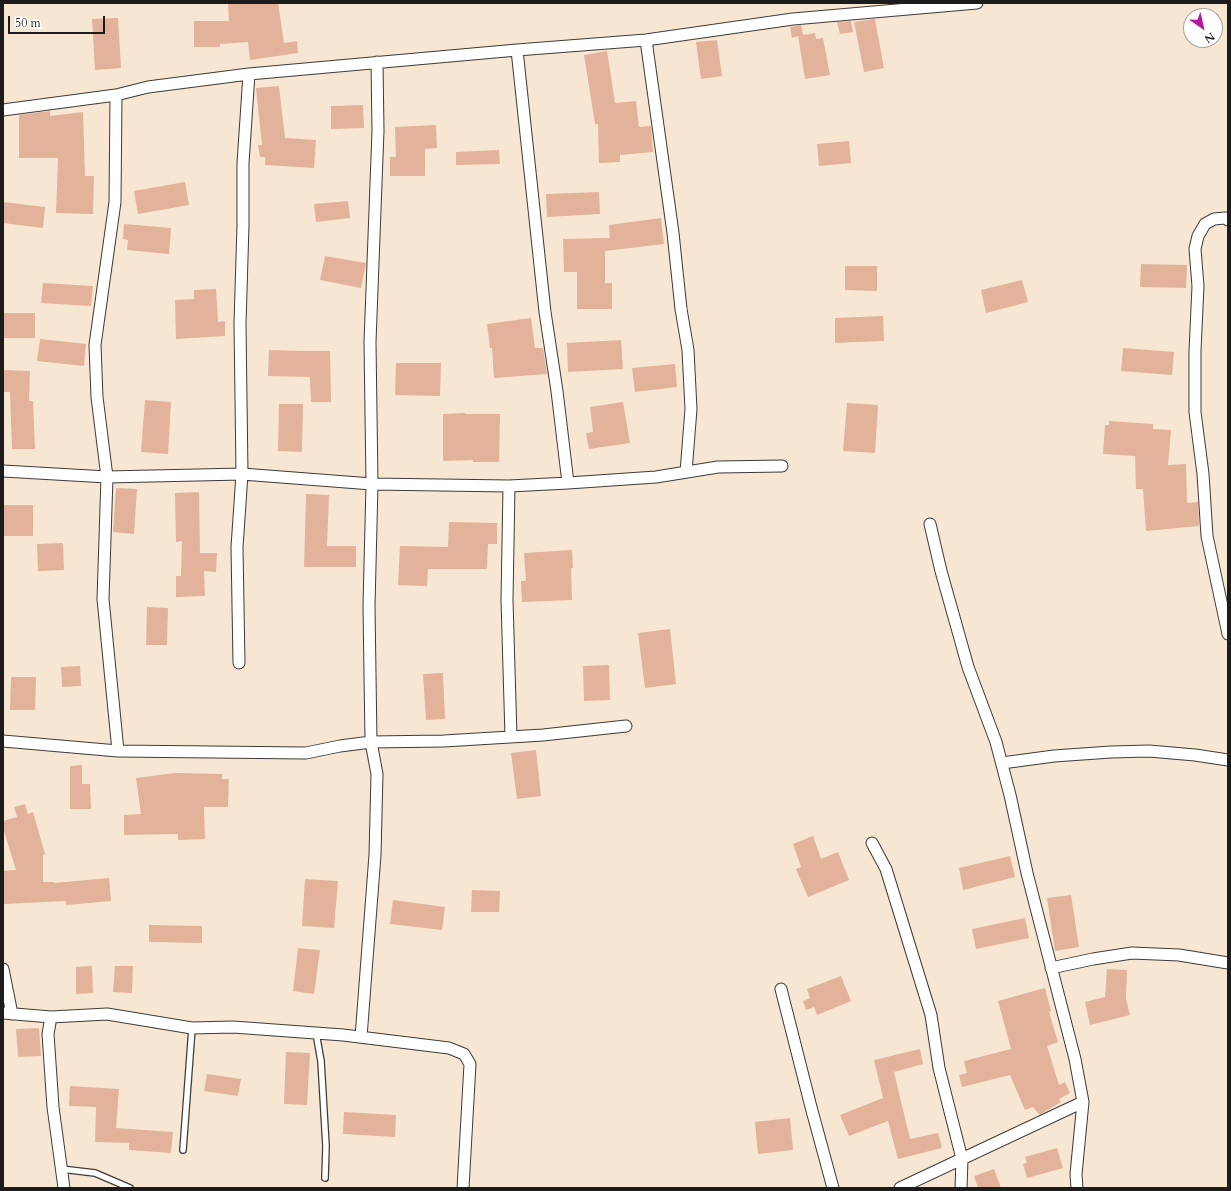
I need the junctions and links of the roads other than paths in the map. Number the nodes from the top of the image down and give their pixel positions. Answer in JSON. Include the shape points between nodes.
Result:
{"nodes":[{"id":1,"x":977,"y":3,"type":"edge"},
{"id":2,"x":646,"y":40,"type":"junction"},
{"id":3,"x":517,"y":50,"type":"junction"},
{"id":4,"x":377,"y":62,"type":"junction"},
{"id":5,"x":249,"y":74,"type":"junction"},
{"id":6,"x":116,"y":95,"type":"junction"},
{"id":7,"x":3,"y":110,"type":"edge"},
{"id":8,"x":1228,"y":220,"type":"edge"},
{"id":9,"x":782,"y":466,"type":"dead end"},
{"id":10,"x":3,"y":471,"type":"edge"},
{"id":11,"x":686,"y":472,"type":"junction"},
{"id":12,"x":242,"y":474,"type":"junction"},
{"id":13,"x":107,"y":477,"type":"junction"},
{"id":14,"x":568,"y":483,"type":"junction"},
{"id":15,"x":372,"y":484,"type":"junction"},
{"id":16,"x":508,"y":486,"type":"junction"},
{"id":17,"x":930,"y":524,"type":"dead end"},
{"id":18,"x":1228,"y":634,"type":"edge"},
{"id":19,"x":239,"y":663,"type":"dead end"},
{"id":20,"x":626,"y":726,"type":"dead end"},
{"id":21,"x":511,"y":737,"type":"junction"},
{"id":22,"x":3,"y":741,"type":"edge"},
{"id":23,"x":371,"y":742,"type":"junction"},
{"id":24,"x":118,"y":751,"type":"junction"},
{"id":25,"x":1228,"y":760,"type":"edge"},
{"id":26,"x":1002,"y":763,"type":"junction"},
{"id":27,"x":872,"y":843,"type":"dead end"},
{"id":28,"x":1228,"y":963,"type":"edge"},
{"id":29,"x":1051,"y":968,"type":"junction"},
{"id":30,"x":3,"y":969,"type":"edge"},
{"id":31,"x":781,"y":989,"type":"dead end"},
{"id":32,"x":8,"y":1013,"type":"edge"},
{"id":33,"x":51,"y":1017,"type":"junction"},
{"id":34,"x":192,"y":1028,"type":"junction"},
{"id":35,"x":316,"y":1033,"type":"junction"},
{"id":36,"x":361,"y":1038,"type":"junction"},
{"id":37,"x":1083,"y":1102,"type":"junction"},
{"id":38,"x":183,"y":1150,"type":"dead end"},
{"id":39,"x":962,"y":1159,"type":"junction"},
{"id":40,"x":61,"y":1169,"type":"junction"},
{"id":41,"x":325,"y":1178,"type":"dead end"},
{"id":42,"x":64,"y":1188,"type":"edge"},
{"id":43,"x":130,"y":1188,"type":"edge"},
{"id":44,"x":463,"y":1188,"type":"edge"},
{"id":45,"x":833,"y":1188,"type":"edge"},
{"id":46,"x":900,"y":1188,"type":"edge"},
{"id":47,"x":961,"y":1188,"type":"edge"},
{"id":48,"x":1077,"y":1188,"type":"edge"}],
"edges":[{"from":1,"to":2,"type":"street","via":[[793,19]]},
{"from":2,"to":3,"type":"street"},
{"from":2,"to":11,"type":"street","via":[[688,350],[691,409]]},
{"from":3,"to":4,"type":"street"},
{"from":3,"to":14,"type":"street","via":[[545,312]]},
{"from":4,"to":5,"type":"street"},
{"from":4,"to":15,"type":"street","via":[[378,132],[370,342]]},
{"from":5,"to":6,"type":"street","via":[[148,87]]},
{"from":5,"to":12,"type":"street","via":[[243,163],[240,324]]},
{"from":6,"to":7,"type":"street"},
{"from":6,"to":13,"type":"street","via":[[115,202],[96,345],[96,397]]},
{"from":8,"to":18,"type":"street","via":[[1214,219],[1205,224],[1198,236],[1195,249],[1198,286],[1195,412],[1207,536]]},
{"from":9,"to":11,"type":"street","via":[[718,467]]},
{"from":10,"to":13,"type":"street"},
{"from":11,"to":14,"type":"street"},
{"from":12,"to":13,"type":"street"},
{"from":12,"to":15,"type":"street"},
{"from":12,"to":19,"type":"street","via":[[237,547]]},
{"from":13,"to":24,"type":"street","via":[[103,599]]},
{"from":14,"to":16,"type":"street"},
{"from":15,"to":16,"type":"street"},
{"from":15,"to":23,"type":"street","via":[[369,606]]},
{"from":16,"to":21,"type":"street","via":[[507,600]]},
{"from":17,"to":26,"type":"street","via":[[968,666]]},
{"from":20,"to":21,"type":"street"},
{"from":21,"to":23,"type":"street"},
{"from":22,"to":24,"type":"street"},
{"from":23,"to":24,"type":"street","via":[[306,753]]},
{"from":23,"to":36,"type":"street","via":[[376,774],[375,854]]},
{"from":25,"to":26,"type":"street","via":[[1149,751],[1054,756]]},
{"from":26,"to":29,"type":"street"},
{"from":27,"to":39,"type":"street","via":[[886,869],[931,1015],[939,1068]]},
{"from":28,"to":29,"type":"street","via":[[1179,955],[1132,953],[1093,958]]},
{"from":29,"to":37,"type":"street","via":[[1075,1059]]},
{"from":30,"to":32,"type":"street"},
{"from":31,"to":45,"type":"street"},
{"from":32,"to":33,"type":"street"},
{"from":33,"to":34,"type":"street","via":[[107,1014]]},
{"from":33,"to":40,"type":"street","via":[[48,1034],[53,1107]]},
{"from":34,"to":35,"type":"street","via":[[233,1027]]},
{"from":34,"to":38,"type":"lane"},
{"from":35,"to":36,"type":"street"},
{"from":35,"to":41,"type":"lane","via":[[321,1061],[326,1146]]},
{"from":36,"to":44,"type":"street","via":[[449,1048],[464,1054],[470,1064]]},
{"from":37,"to":39,"type":"street"},
{"from":37,"to":48,"type":"street"},
{"from":39,"to":46,"type":"street"},
{"from":39,"to":47,"type":"street"},
{"from":40,"to":42,"type":"street"},
{"from":40,"to":43,"type":"lane","via":[[95,1173]]}]}
